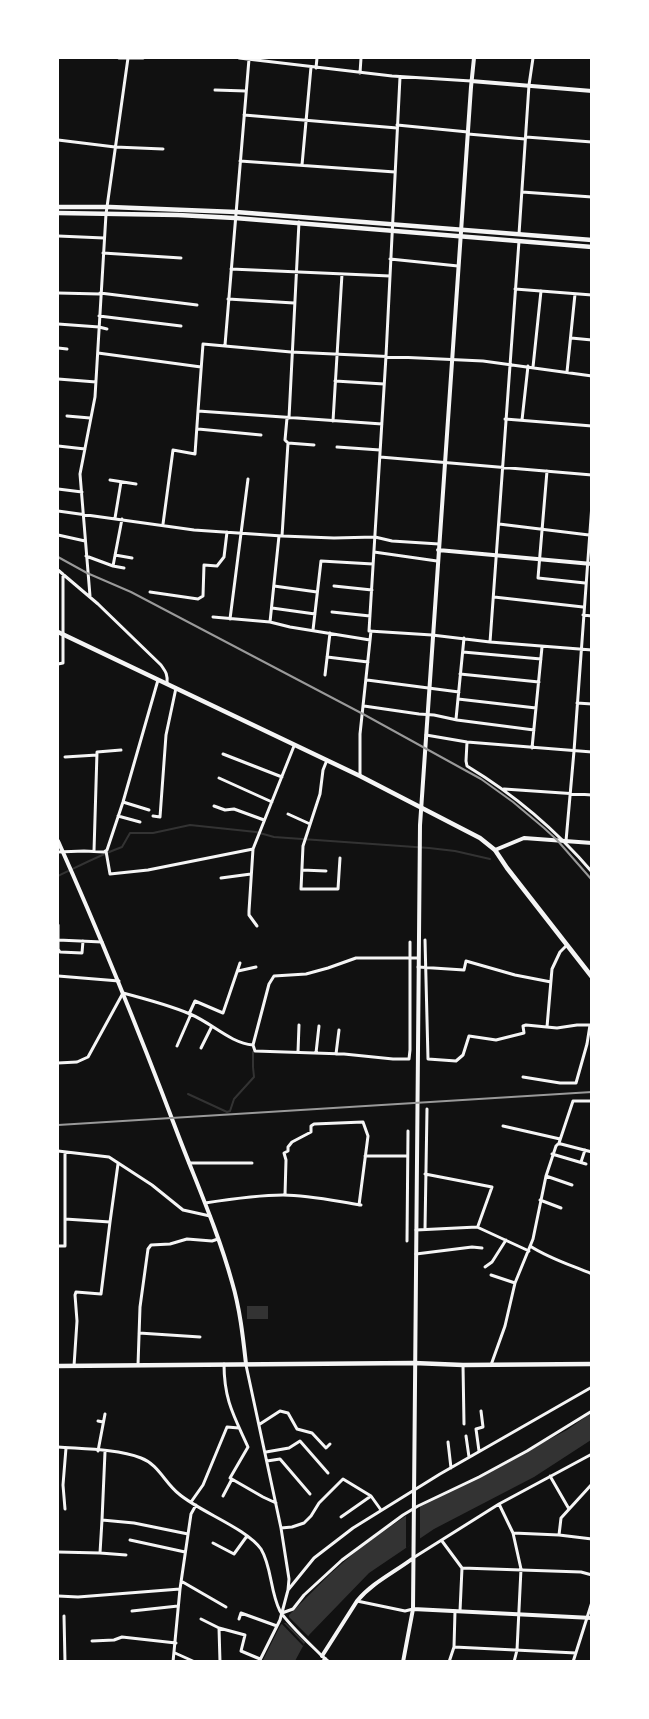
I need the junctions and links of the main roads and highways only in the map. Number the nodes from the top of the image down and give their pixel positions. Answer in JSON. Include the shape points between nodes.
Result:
{"nodes":[{"id":1,"x":58,"y":207,"type":"edge"},
{"id":2,"x":58,"y":213,"type":"edge"},
{"id":3,"x":592,"y":240,"type":"edge"},
{"id":4,"x":592,"y":247,"type":"edge"},
{"id":5,"x":58,"y":632,"type":"edge"},
{"id":6,"x":590,"y":974,"type":"edge"},
{"id":7,"x":592,"y":1364,"type":"edge"},
{"id":8,"x":58,"y":1366,"type":"edge"}],
"edges":[{"from":1,"to":3,"type":"main road","via":[[236,212]]},
{"from":2,"to":4,"type":"main road","via":[[235,218]]},
{"from":5,"to":6,"type":"main road","via":[[360,776],[480,838],[495,850]]},
{"from":7,"to":8,"type":"main road"}]}
